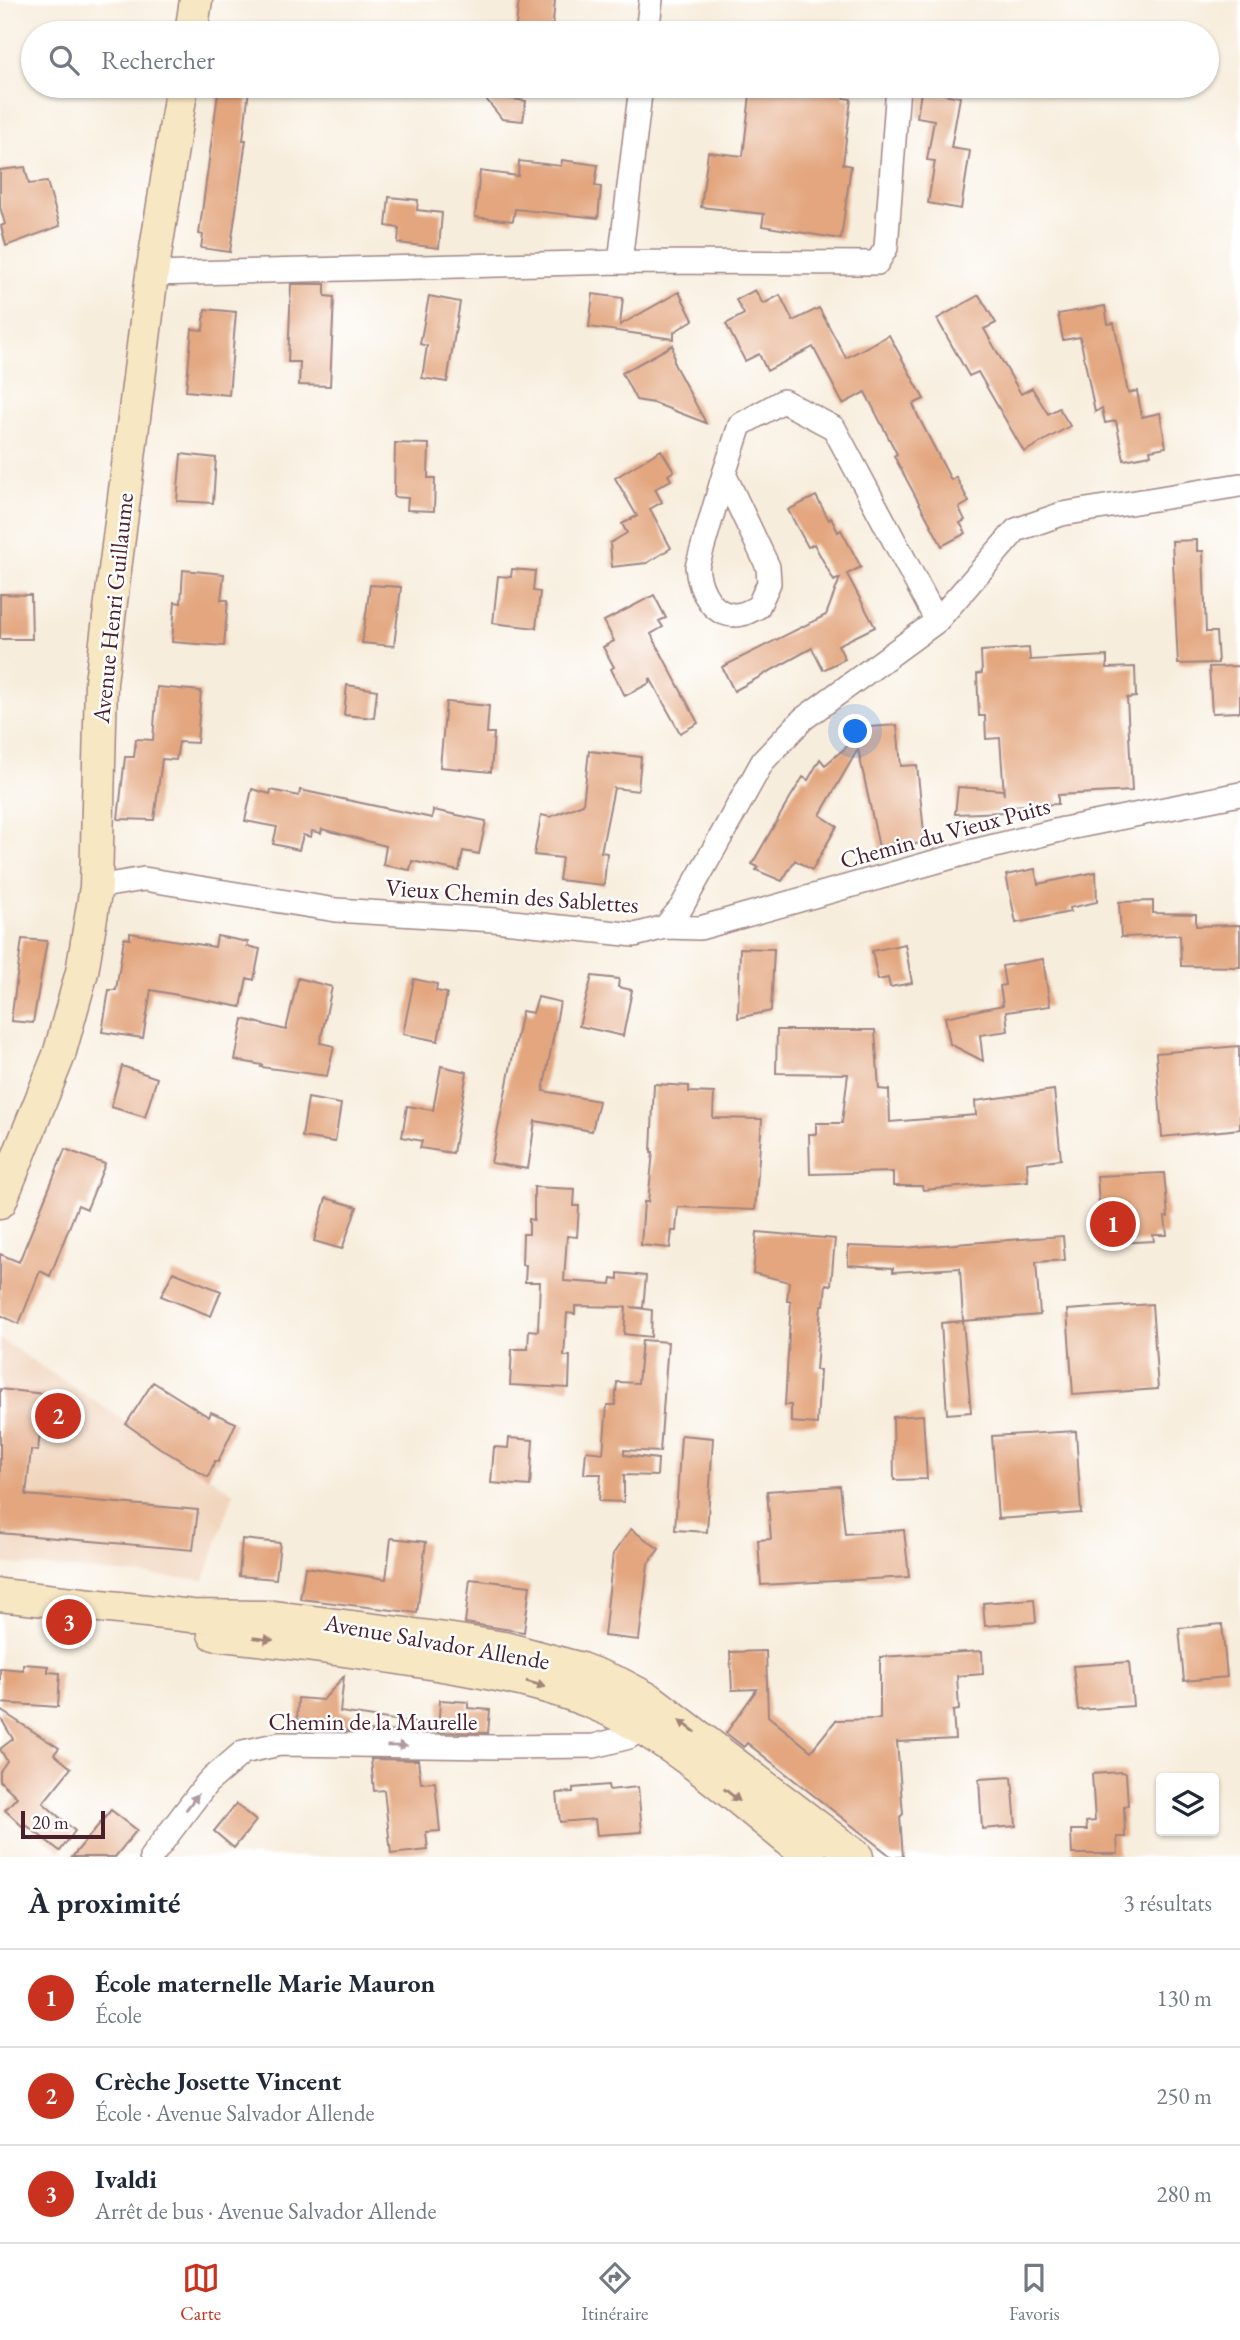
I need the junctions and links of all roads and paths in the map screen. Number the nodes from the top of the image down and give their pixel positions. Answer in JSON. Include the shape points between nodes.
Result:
{"nodes":[{"id":1,"x":196,"y":0,"type":"edge"},
{"id":2,"x":651,"y":0,"type":"edge"},
{"id":3,"x":193,"y":21,"type":"edge"},
{"id":4,"x":648,"y":21,"type":"edge"},
{"id":5,"x":180,"y":98,"type":"edge"},
{"id":6,"x":640,"y":98,"type":"edge"},
{"id":7,"x":897,"y":98,"type":"edge"},
{"id":8,"x":620,"y":262,"type":"junction"},
{"id":9,"x":152,"y":274,"type":"junction"},
{"id":10,"x":724,"y":474,"type":"junction"},
{"id":11,"x":1240,"y":485,"type":"edge"},
{"id":12,"x":937,"y":621,"type":"junction"},
{"id":13,"x":1240,"y":794,"type":"edge"},
{"id":14,"x":96,"y":887,"type":"junction"},
{"id":15,"x":665,"y":927,"type":"junction"},
{"id":16,"x":0,"y":1202,"type":"edge"},
{"id":17,"x":0,"y":1595,"type":"edge"},
{"id":18,"x":0,"y":1617,"type":"edge"},
{"id":19,"x":639,"y":1727,"type":"junction"},
{"id":20,"x":151,"y":1857,"type":"edge"},
{"id":21,"x":810,"y":1857,"type":"edge"},
{"id":22,"x":857,"y":1857,"type":"edge"}],
"edges":[{"from":1,"to":3,"type":"main road"},
{"from":2,"to":4,"type":"street"},
{"from":5,"to":9,"type":"main road","name":"Avenue Henri Guillaume"},
{"from":6,"to":8,"type":"street"},
{"from":7,"to":8,"type":"street","via":[[886,248],[877,263]]},
{"from":8,"to":9,"type":"street"},
{"from":9,"to":14,"type":"main road","name":"Avenue Henri Guillaume","via":[[101,682]]},
{"from":10,"to":10,"type":"street","via":[[697,567],[705,598],[723,612],[739,615],[758,607],[769,583],[768,567]]},
{"from":10,"to":12,"type":"street","via":[[740,425],[783,401],[834,428]]},
{"from":11,"to":12,"type":"street","name":"Vieux Chemin des Sablettes","via":[[1062,514],[1016,530]]},
{"from":12,"to":15,"type":"street","name":"Vieux Chemin des Sablettes","via":[[803,719],[763,761],[681,908]]},
{"from":13,"to":15,"type":"street","name":"Chemin du Vieux Puits","via":[[970,852],[700,928]]},
{"from":14,"to":15,"type":"street","name":"Vieux Chemin des Sablettes","via":[[144,879],[336,910],[635,935]]},
{"from":14,"to":16,"type":"main road","name":"Avenue Henri Guillaume","via":[[82,972],[59,1055]]},
{"from":22,"to":17,"type":"main road","name":"Avenue Salvador Allende","one_way":true,"via":[[652,1701],[581,1669],[505,1648],[338,1623],[192,1616]]},
{"from":18,"to":19,"type":"main road","name":"Avenue Salvador Allende","one_way":true,"via":[[341,1648],[499,1674],[575,1696]]},
{"from":20,"to":19,"type":"street","name":"Chemin de la Maurelle","one_way":true,"via":[[207,1783],[243,1752],[280,1744],[594,1746],[629,1737]]},
{"from":19,"to":21,"type":"main road","name":"Avenue Salvador Allende","one_way":true}]}
